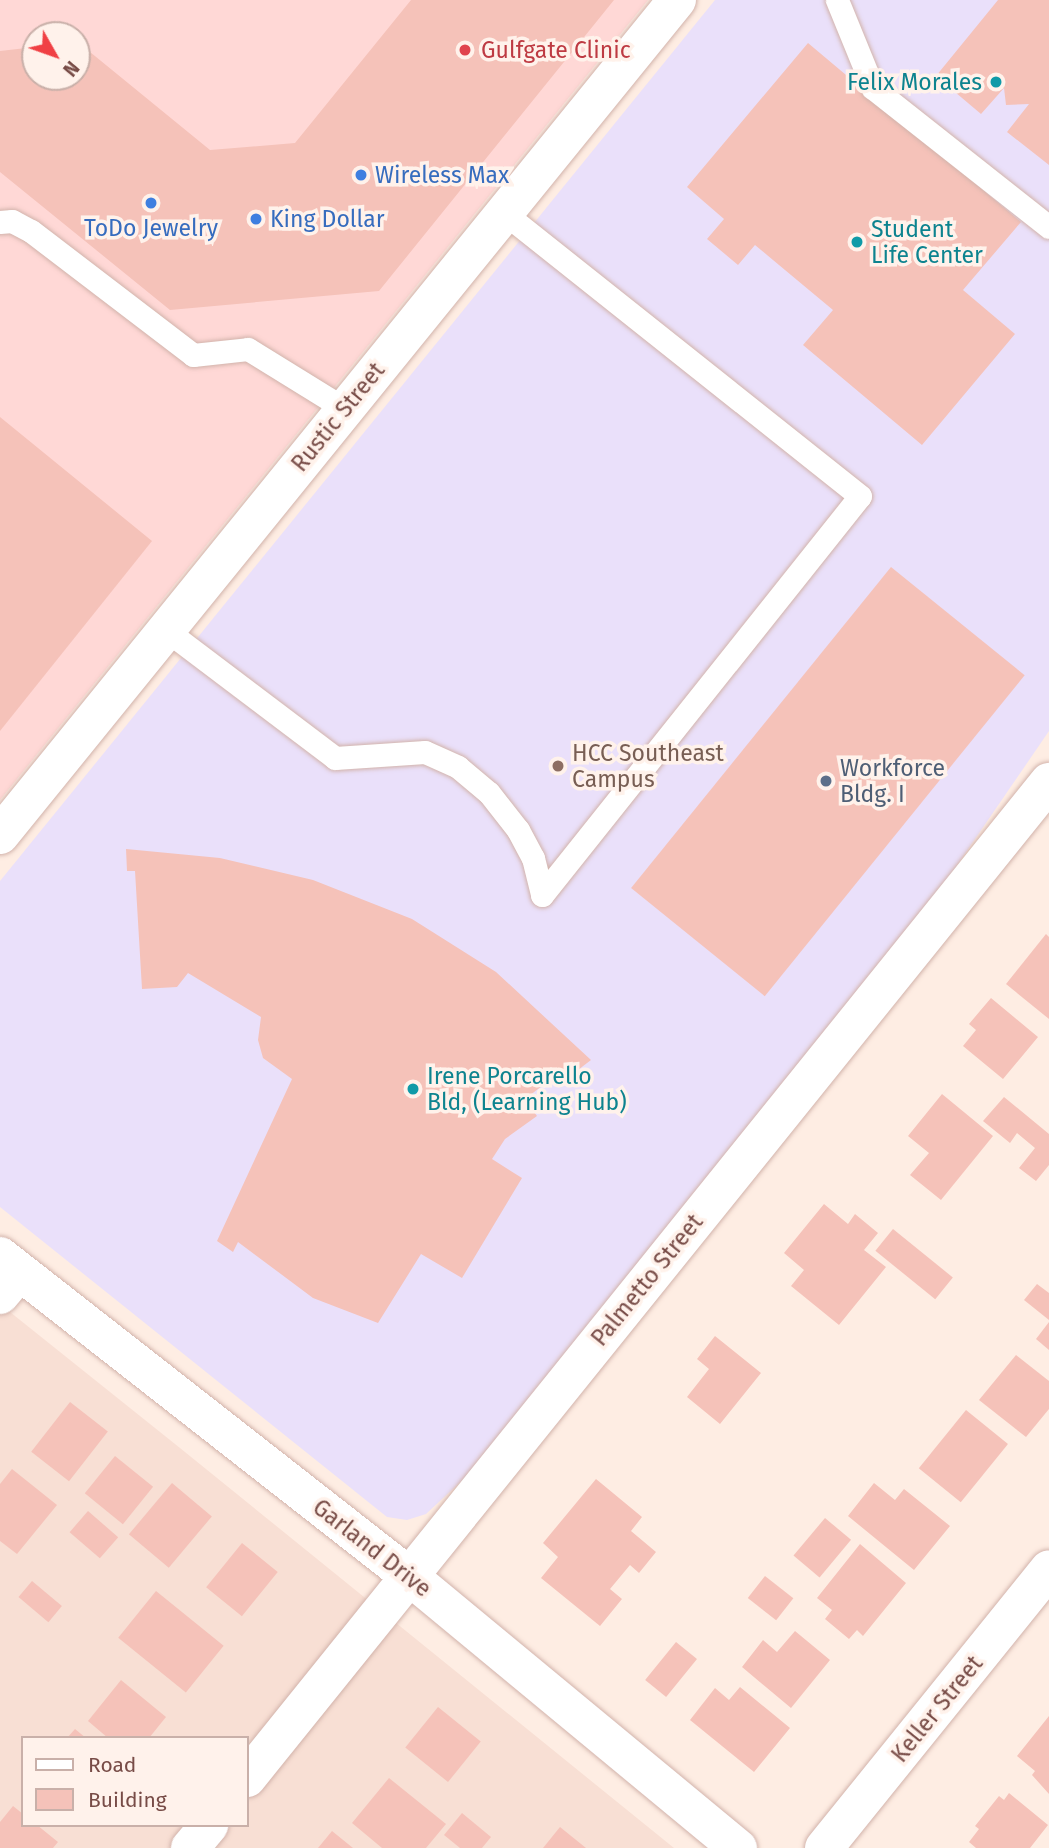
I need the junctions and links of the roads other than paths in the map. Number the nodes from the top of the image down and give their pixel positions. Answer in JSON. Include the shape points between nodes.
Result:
{"nodes":[{"id":1,"x":677,"y":0,"type":"edge"},
{"id":2,"x":837,"y":0,"type":"edge"},
{"id":3,"x":504,"y":213,"type":"junction"},
{"id":4,"x":0,"y":222,"type":"edge"},
{"id":5,"x":1049,"y":227,"type":"edge"},
{"id":6,"x":345,"y":409,"type":"junction"},
{"id":7,"x":166,"y":630,"type":"junction"},
{"id":8,"x":1049,"y":782,"type":"edge"},
{"id":9,"x":0,"y":835,"type":"edge"},
{"id":10,"x":6,"y":1274,"type":"edge"},
{"id":11,"x":1049,"y":1569,"type":"edge"},
{"id":12,"x":409,"y":1576,"type":"junction"},
{"id":13,"x":248,"y":1777,"type":"edge"},
{"id":14,"x":207,"y":1827,"type":"edge"},
{"id":15,"x":190,"y":1848,"type":"edge"},
{"id":16,"x":738,"y":1848,"type":"edge"},
{"id":17,"x":824,"y":1848,"type":"edge"}],
"edges":[{"from":1,"to":3,"type":"street","name":"Rustic Street"},
{"from":2,"to":5,"type":"lane","via":[[873,88]]},
{"from":3,"to":6,"type":"street","name":"Rustic Street"},
{"from":3,"to":7,"type":"lane","via":[[860,496],[542,895],[533,858],[518,830],[489,793],[458,767],[425,752],[335,758]]},
{"from":4,"to":6,"type":"lane","via":[[12,221],[31,230],[193,355],[248,349]]},
{"from":6,"to":7,"type":"street","name":"Rustic Street"},
{"from":7,"to":9,"type":"street","name":"Rustic Street"},
{"from":8,"to":12,"type":"street","name":"Palmetto Street"},
{"from":10,"to":12,"type":"street","name":"Garland Drive"},
{"from":11,"to":17,"type":"street","name":"Keller Street"},
{"from":12,"to":13,"type":"street","name":"Palmetto Street"},
{"from":12,"to":16,"type":"street","name":"Garland Drive"},
{"from":14,"to":15,"type":"street"}]}
